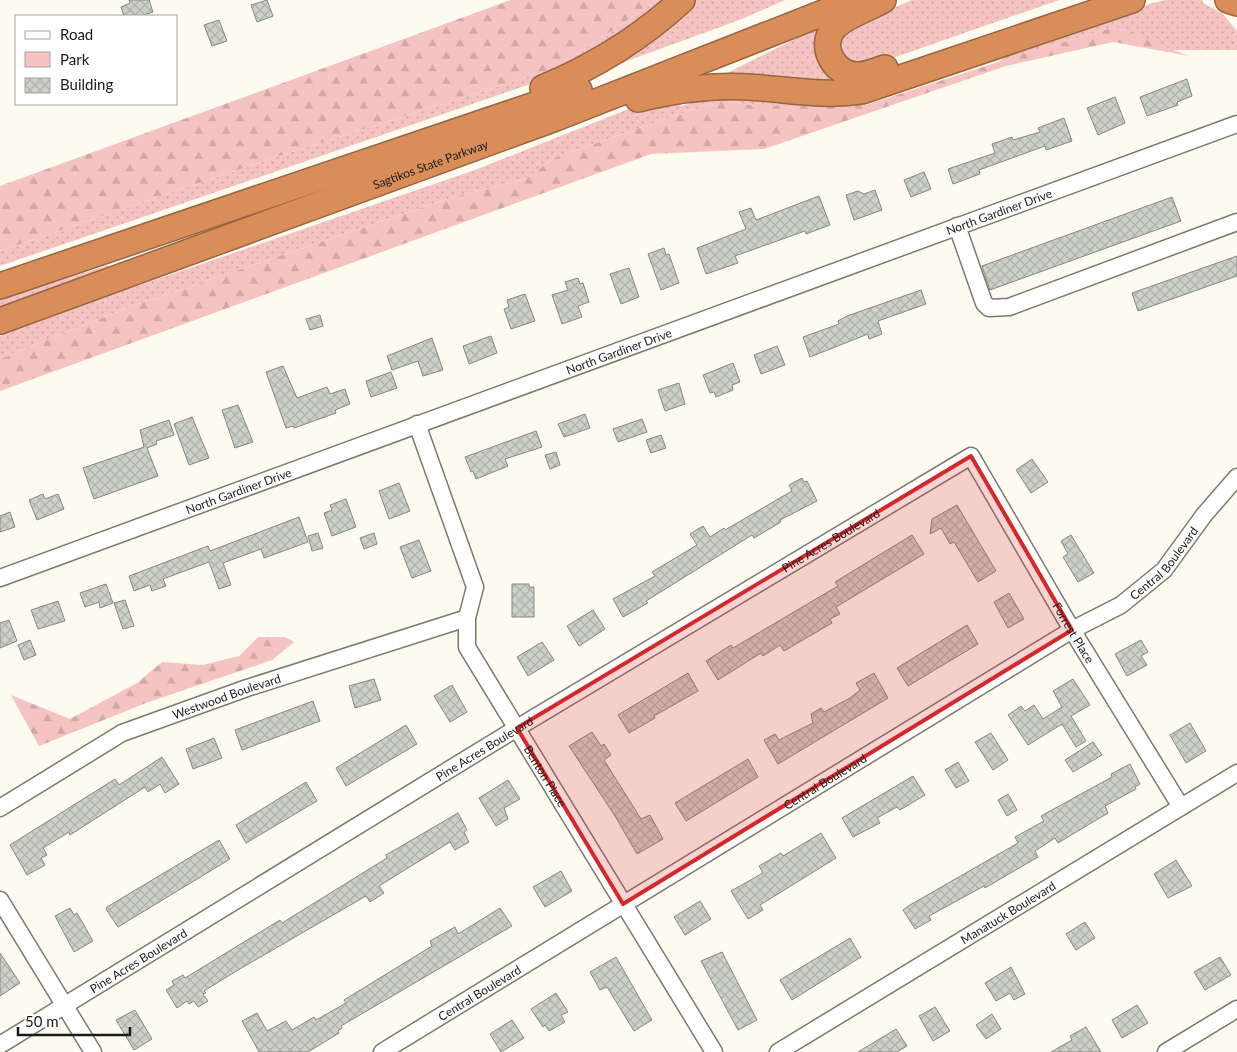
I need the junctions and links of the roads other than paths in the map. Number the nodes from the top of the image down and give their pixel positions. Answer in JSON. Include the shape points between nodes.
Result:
{"nodes":[{"id":1,"x":682,"y":0,"type":"edge"},
{"id":2,"x":809,"y":0,"type":"edge"},
{"id":3,"x":856,"y":0,"type":"edge"},
{"id":4,"x":883,"y":0,"type":"edge"},
{"id":5,"x":1083,"y":0,"type":"edge"},
{"id":6,"x":1228,"y":0,"type":"edge"},
{"id":7,"x":1131,"y":1,"type":"edge"},
{"id":8,"x":1237,"y":3,"type":"edge"},
{"id":9,"x":553,"y":119,"type":"junction"},
{"id":10,"x":1237,"y":124,"type":"edge"},
{"id":11,"x":389,"y":156,"type":"junction"},
{"id":12,"x":1237,"y":222,"type":"edge"},
{"id":13,"x":957,"y":226,"type":"junction"},
{"id":14,"x":0,"y":286,"type":"edge"},
{"id":15,"x":0,"y":321,"type":"edge"},
{"id":16,"x":417,"y":424,"type":"junction"},
{"id":17,"x":971,"y":456,"type":"joint"},
{"id":18,"x":1237,"y":477,"type":"edge"},
{"id":19,"x":0,"y":578,"type":"edge"},
{"id":20,"x":466,"y":618,"type":"junction"},
{"id":21,"x":1072,"y":630,"type":"junction"},
{"id":22,"x":516,"y":728,"type":"junction"},
{"id":23,"x":1237,"y":773,"type":"edge"},
{"id":24,"x":1181,"y":807,"type":"junction"},
{"id":25,"x":0,"y":808,"type":"edge"},
{"id":26,"x":0,"y":900,"type":"edge"},
{"id":27,"x":623,"y":904,"type":"junction"},
{"id":28,"x":64,"y":1004,"type":"junction"},
{"id":29,"x":1237,"y":1009,"type":"edge"},
{"id":30,"x":0,"y":1045,"type":"edge"},
{"id":31,"x":94,"y":1052,"type":"edge"},
{"id":32,"x":382,"y":1052,"type":"edge"},
{"id":33,"x":714,"y":1052,"type":"edge"},
{"id":34,"x":778,"y":1052,"type":"edge"},
{"id":35,"x":1166,"y":1052,"type":"edge"}],
"edges":[{"from":1,"to":11,"type":"highway","via":[[626,44],[579,71],[485,110]]},
{"from":2,"to":11,"type":"highway","name":"Sagtikos State Parkway","via":[[550,102]]},
{"from":3,"to":9,"type":"highway","name":"Sagtikos State Parkway"},
{"from":4,"to":5,"type":"highway","via":[[846,18],[830,34],[829,53],[839,69],[857,76],[873,72]]},
{"from":6,"to":8,"type":"highway"},
{"from":7,"to":9,"type":"highway","via":[[862,90],[828,94],[752,87],[705,87],[667,92]]},
{"from":9,"to":15,"type":"highway","name":"Sagtikos State Parkway"},
{"from":10,"to":13,"type":"street","name":"North Gardiner Drive"},
{"from":11,"to":14,"type":"highway","name":"Sagtikos State Parkway"},
{"from":12,"to":13,"type":"street","via":[[998,309],[984,303]]},
{"from":13,"to":16,"type":"street","name":"North Gardiner Drive"},
{"from":16,"to":19,"type":"street","name":"North Gardiner Drive"},
{"from":16,"to":20,"type":"street","name":"Benton Place","via":[[475,587]]},
{"from":17,"to":21,"type":"street","name":"Forrest Place"},
{"from":17,"to":22,"type":"street","name":"Pine Acres Boulevard"},
{"from":18,"to":21,"type":"street","name":"Central Boulevard","via":[[1164,570],[1121,605]]},
{"from":20,"to":22,"type":"street","name":"Benton Place","via":[[467,647]]},
{"from":20,"to":25,"type":"street","name":"Westwood Boulevard","via":[[247,688],[122,733]]},
{"from":21,"to":24,"type":"street","name":"Forrest Place"},
{"from":21,"to":27,"type":"street","name":"Central Boulevard"},
{"from":22,"to":27,"type":"street","name":"Benton Place"},
{"from":22,"to":28,"type":"street","name":"Pine Acres Boulevard"},
{"from":23,"to":24,"type":"street","name":"Manatuck Boulevard"},
{"from":24,"to":34,"type":"street","name":"Manatuck Boulevard"},
{"from":26,"to":28,"type":"street"},
{"from":27,"to":32,"type":"street","name":"Central Boulevard"},
{"from":27,"to":33,"type":"street","name":"Benton Place"},
{"from":28,"to":30,"type":"street","name":"Pine Acres Boulevard"},
{"from":28,"to":31,"type":"street"},
{"from":29,"to":35,"type":"street"}]}
